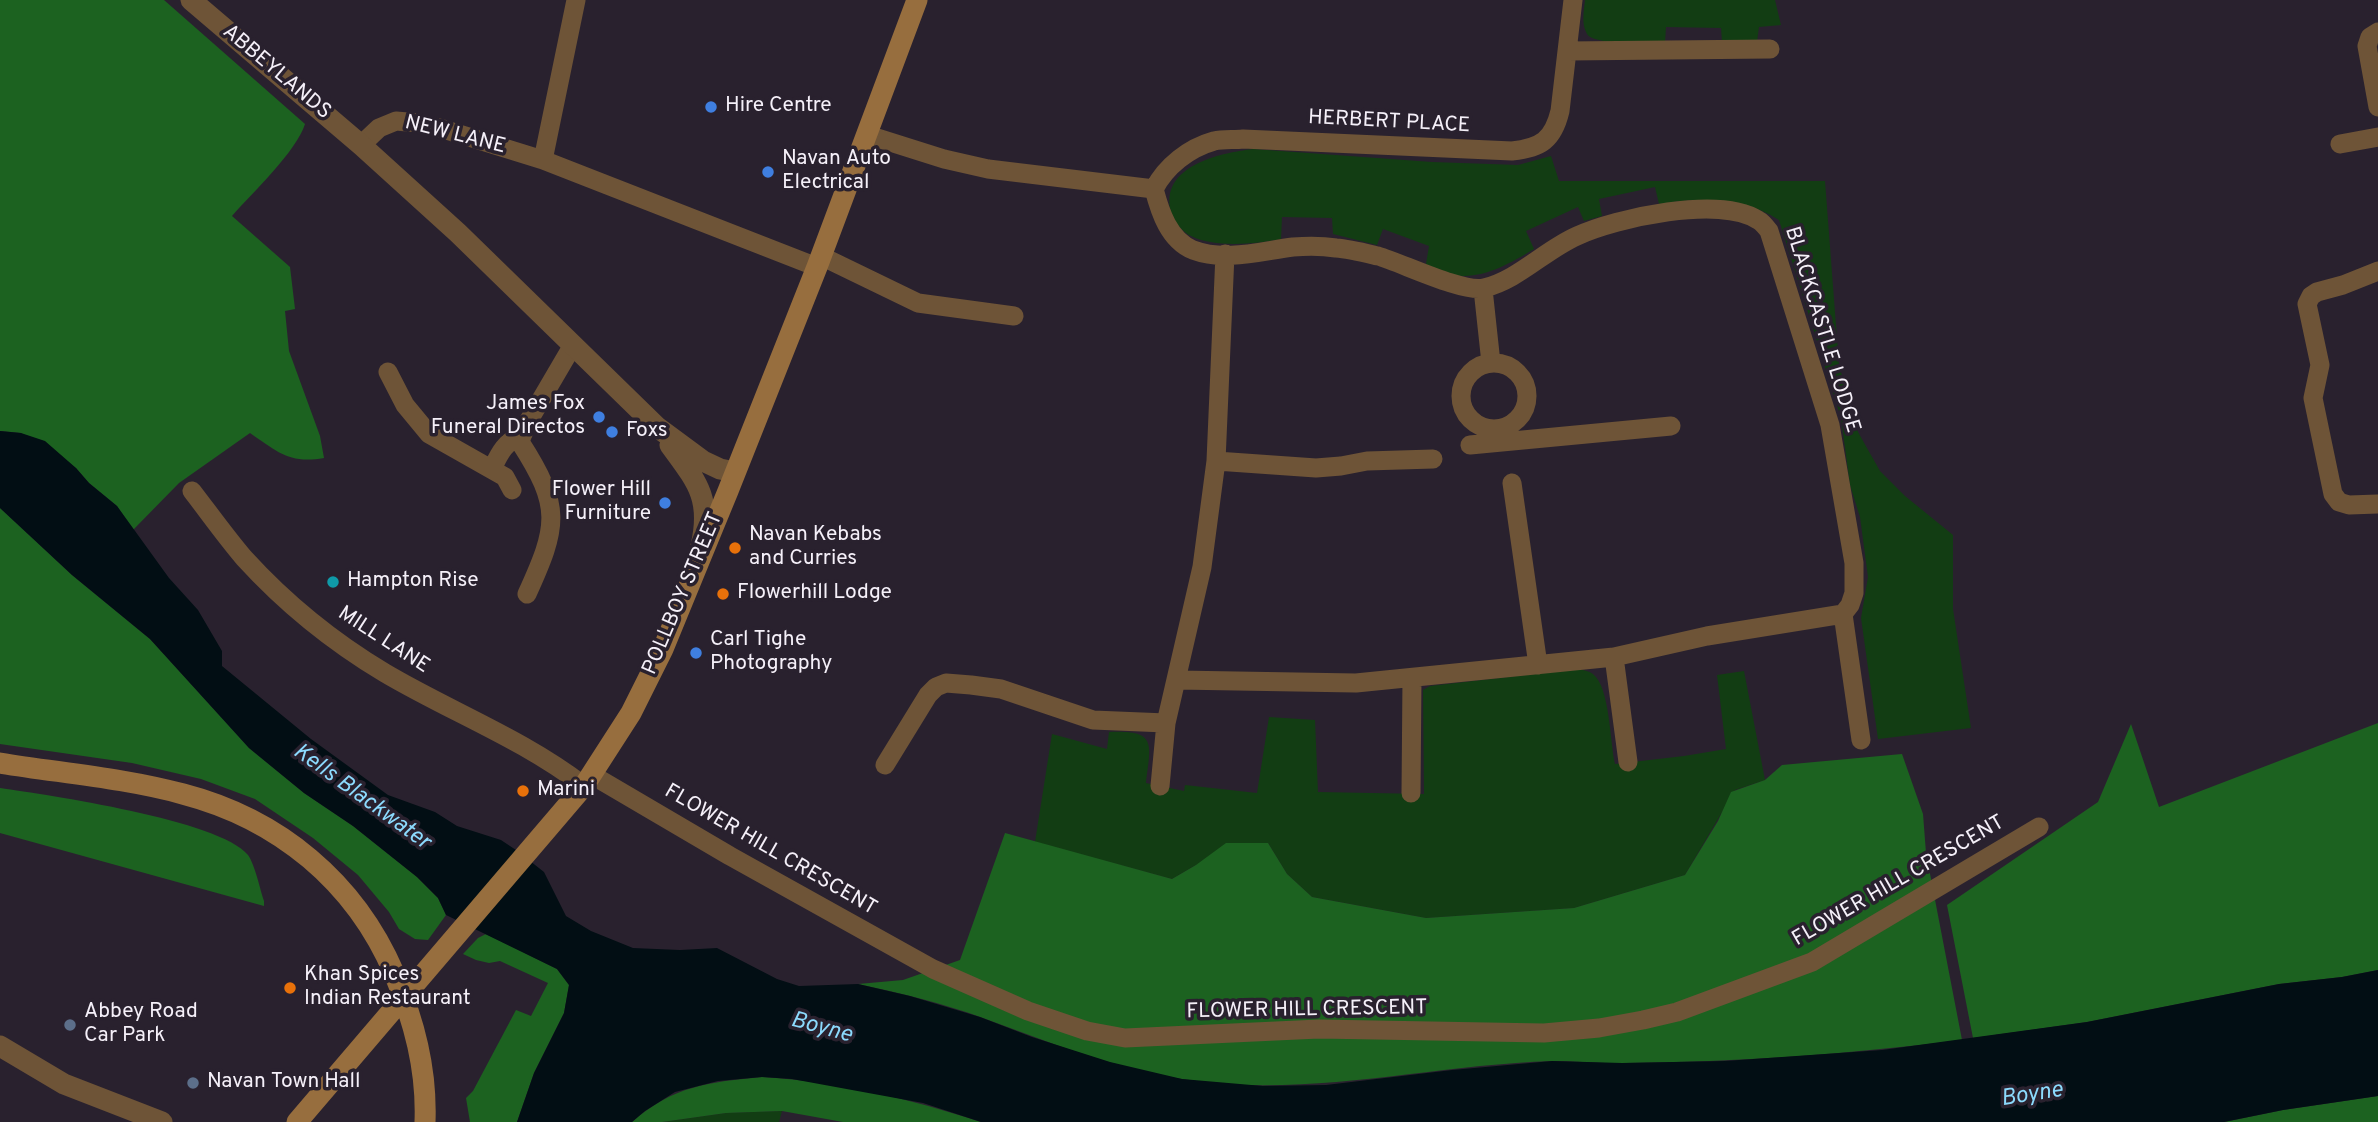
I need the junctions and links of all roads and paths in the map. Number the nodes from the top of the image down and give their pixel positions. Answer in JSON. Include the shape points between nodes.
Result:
{"nodes":[{"id":1,"x":191,"y":0,"type":"edge"},
{"id":2,"x":576,"y":0,"type":"edge"},
{"id":3,"x":917,"y":0,"type":"edge"},
{"id":4,"x":1573,"y":0,"type":"edge"},
{"id":5,"x":2378,"y":32,"type":"edge"},
{"id":6,"x":1770,"y":49,"type":"dead end"},
{"id":7,"x":1567,"y":51,"type":"junction"},
{"id":8,"x":2378,"y":107,"type":"edge"},
{"id":9,"x":868,"y":135,"type":"junction"},
{"id":10,"x":2378,"y":137,"type":"edge"},
{"id":11,"x":2340,"y":144,"type":"dead end"},
{"id":12,"x":362,"y":145,"type":"junction"},
{"id":13,"x":542,"y":160,"type":"junction"},
{"id":14,"x":1154,"y":190,"type":"junction"},
{"id":15,"x":1225,"y":254,"type":"junction"},
{"id":16,"x":819,"y":261,"type":"junction"},
{"id":17,"x":2378,"y":271,"type":"edge"},
{"id":18,"x":1483,"y":289,"type":"junction"},
{"id":19,"x":1014,"y":316,"type":"dead end"},
{"id":20,"x":573,"y":345,"type":"junction"},
{"id":21,"x":1491,"y":363,"type":"junction"},
{"id":22,"x":388,"y":372,"type":"dead end"},
{"id":23,"x":1671,"y":426,"type":"dead end"},
{"id":24,"x":657,"y":427,"type":"junction"},
{"id":25,"x":523,"y":434,"type":"junction"},
{"id":26,"x":1500,"y":435,"type":"junction"},
{"id":27,"x":1470,"y":445,"type":"dead end"},
{"id":28,"x":1433,"y":459,"type":"dead end"},
{"id":29,"x":1216,"y":461,"type":"junction"},
{"id":30,"x":492,"y":470,"type":"junction"},
{"id":31,"x":735,"y":472,"type":"junction"},
{"id":32,"x":1512,"y":483,"type":"dead end"},
{"id":33,"x":512,"y":490,"type":"dead end"},
{"id":34,"x":192,"y":491,"type":"dead end"},
{"id":35,"x":2378,"y":504,"type":"edge"},
{"id":36,"x":697,"y":565,"type":"junction"},
{"id":37,"x":527,"y":594,"type":"dead end"},
{"id":38,"x":1843,"y":614,"type":"junction"},
{"id":39,"x":1614,"y":657,"type":"junction"},
{"id":40,"x":1538,"y":665,"type":"junction"},
{"id":41,"x":1412,"y":678,"type":"junction"},
{"id":42,"x":1177,"y":680,"type":"junction"},
{"id":43,"x":1166,"y":723,"type":"junction"},
{"id":44,"x":1861,"y":740,"type":"dead end"},
{"id":45,"x":1628,"y":762,"type":"dead end"},
{"id":46,"x":0,"y":763,"type":"edge"},
{"id":47,"x":885,"y":765,"type":"dead end"},
{"id":48,"x":588,"y":780,"type":"junction"},
{"id":49,"x":1160,"y":786,"type":"dead end"},
{"id":50,"x":1411,"y":793,"type":"dead end"},
{"id":51,"x":2039,"y":827,"type":"dead end"},
{"id":52,"x":404,"y":996,"type":"junction"},
{"id":53,"x":0,"y":1045,"type":"edge"},
{"id":54,"x":162,"y":1122,"type":"edge"},
{"id":55,"x":298,"y":1122,"type":"edge"},
{"id":56,"x":425,"y":1122,"type":"edge"}],
"edges":[{"from":1,"to":12,"type":"street","name":"ABBEYLANDS"},
{"from":2,"to":13,"type":"street"},
{"from":3,"to":9,"type":"main road","name":"POLLBOY STREET"},
{"from":4,"to":7,"type":"street","name":"HERBERT PLACE"},
{"from":5,"to":8,"type":"street","via":[[2367,46]]},
{"from":6,"to":7,"type":"street"},
{"from":7,"to":14,"type":"street","name":"HERBERT PLACE","via":[[1556,128],[1530,149],[1214,141],[1176,161]]},
{"from":9,"to":14,"type":"street","via":[[988,169]]},
{"from":9,"to":16,"type":"main road","name":"POLLBOY STREET"},
{"from":10,"to":11,"type":"street"},
{"from":12,"to":13,"type":"street","name":"NEW LANE","via":[[379,128],[396,121],[443,129]]},
{"from":12,"to":20,"type":"street"},
{"from":13,"to":16,"type":"street","name":"NEW LANE"},
{"from":14,"to":15,"type":"street","via":[[1166,224],[1177,239],[1191,249]]},
{"from":15,"to":18,"type":"street","via":[[1336,248],[1378,256]]},
{"from":15,"to":29,"type":"street"},
{"from":16,"to":19,"type":"street","name":"NEW LANE","via":[[918,303]]},
{"from":16,"to":31,"type":"main road","name":"POLLBOY STREET"},
{"from":17,"to":35,"type":"street","via":[[2317,292],[2307,304],[2320,365],[2313,398],[2333,494],[2349,505]]},
{"from":18,"to":21,"type":"street"},
{"from":18,"to":38,"type":"street","name":"BLACKCASTLE LODGE","via":[[1577,236],[1620,221],[1713,209],[1741,212],[1759,220],[1769,231],[1830,425],[1854,563],[1854,593]]},
{"from":20,"to":24,"type":"street"},
{"from":20,"to":25,"type":"street"},
{"from":21,"to":26,"type":"street","via":[[1514,369],[1527,391],[1525,409]]},
{"from":21,"to":26,"type":"street","via":[[1470,372],[1461,398],[1472,421]]},
{"from":22,"to":30,"type":"street","via":[[405,405],[429,434]]},
{"from":23,"to":26,"type":"street"},
{"from":24,"to":31,"type":"street","via":[[703,461]]},
{"from":24,"to":36,"type":"street","via":[[699,484],[705,528]]},
{"from":25,"to":30,"type":"street","via":[[501,449]]},
{"from":25,"to":37,"type":"street","via":[[520,442],[547,488],[552,517],[545,554]]},
{"from":26,"to":27,"type":"street"},
{"from":28,"to":29,"type":"street","via":[[1316,468]]},
{"from":29,"to":42,"type":"street","via":[[1202,567]]},
{"from":30,"to":33,"type":"street","via":[[505,477]]},
{"from":31,"to":36,"type":"main road","name":"POLLBOY STREET"},
{"from":32,"to":40,"type":"street"},
{"from":34,"to":48,"type":"street","name":"MILL LANE","via":[[278,594],[332,638],[384,673]]},
{"from":36,"to":48,"type":"main road","name":"POLLBOY STREET","via":[[631,713]]},
{"from":38,"to":39,"type":"street"},
{"from":38,"to":44,"type":"street"},
{"from":39,"to":40,"type":"street"},
{"from":39,"to":45,"type":"street"},
{"from":40,"to":41,"type":"street"},
{"from":41,"to":42,"type":"street","via":[[1356,683]]},
{"from":41,"to":50,"type":"street"},
{"from":42,"to":43,"type":"street"},
{"from":43,"to":47,"type":"street","via":[[1093,720],[1001,689],[946,683],[928,695]]},
{"from":43,"to":49,"type":"street"},
{"from":46,"to":52,"type":"main road","via":[[184,794],[268,828],[314,862],[355,903],[384,948]]},
{"from":48,"to":51,"type":"street","name":"FLOWER HILL CRESCENT","via":[[933,969],[1028,1011],[1125,1038],[1319,1029],[1544,1033],[1643,1020],[1812,962]]},
{"from":48,"to":52,"type":"main road","name":"POLLBOY STREET"},
{"from":52,"to":55,"type":"main road","name":"POLLBOY STREET"},
{"from":52,"to":56,"type":"main road","via":[[422,1059]]},
{"from":53,"to":54,"type":"street","via":[[64,1084]]}]}
